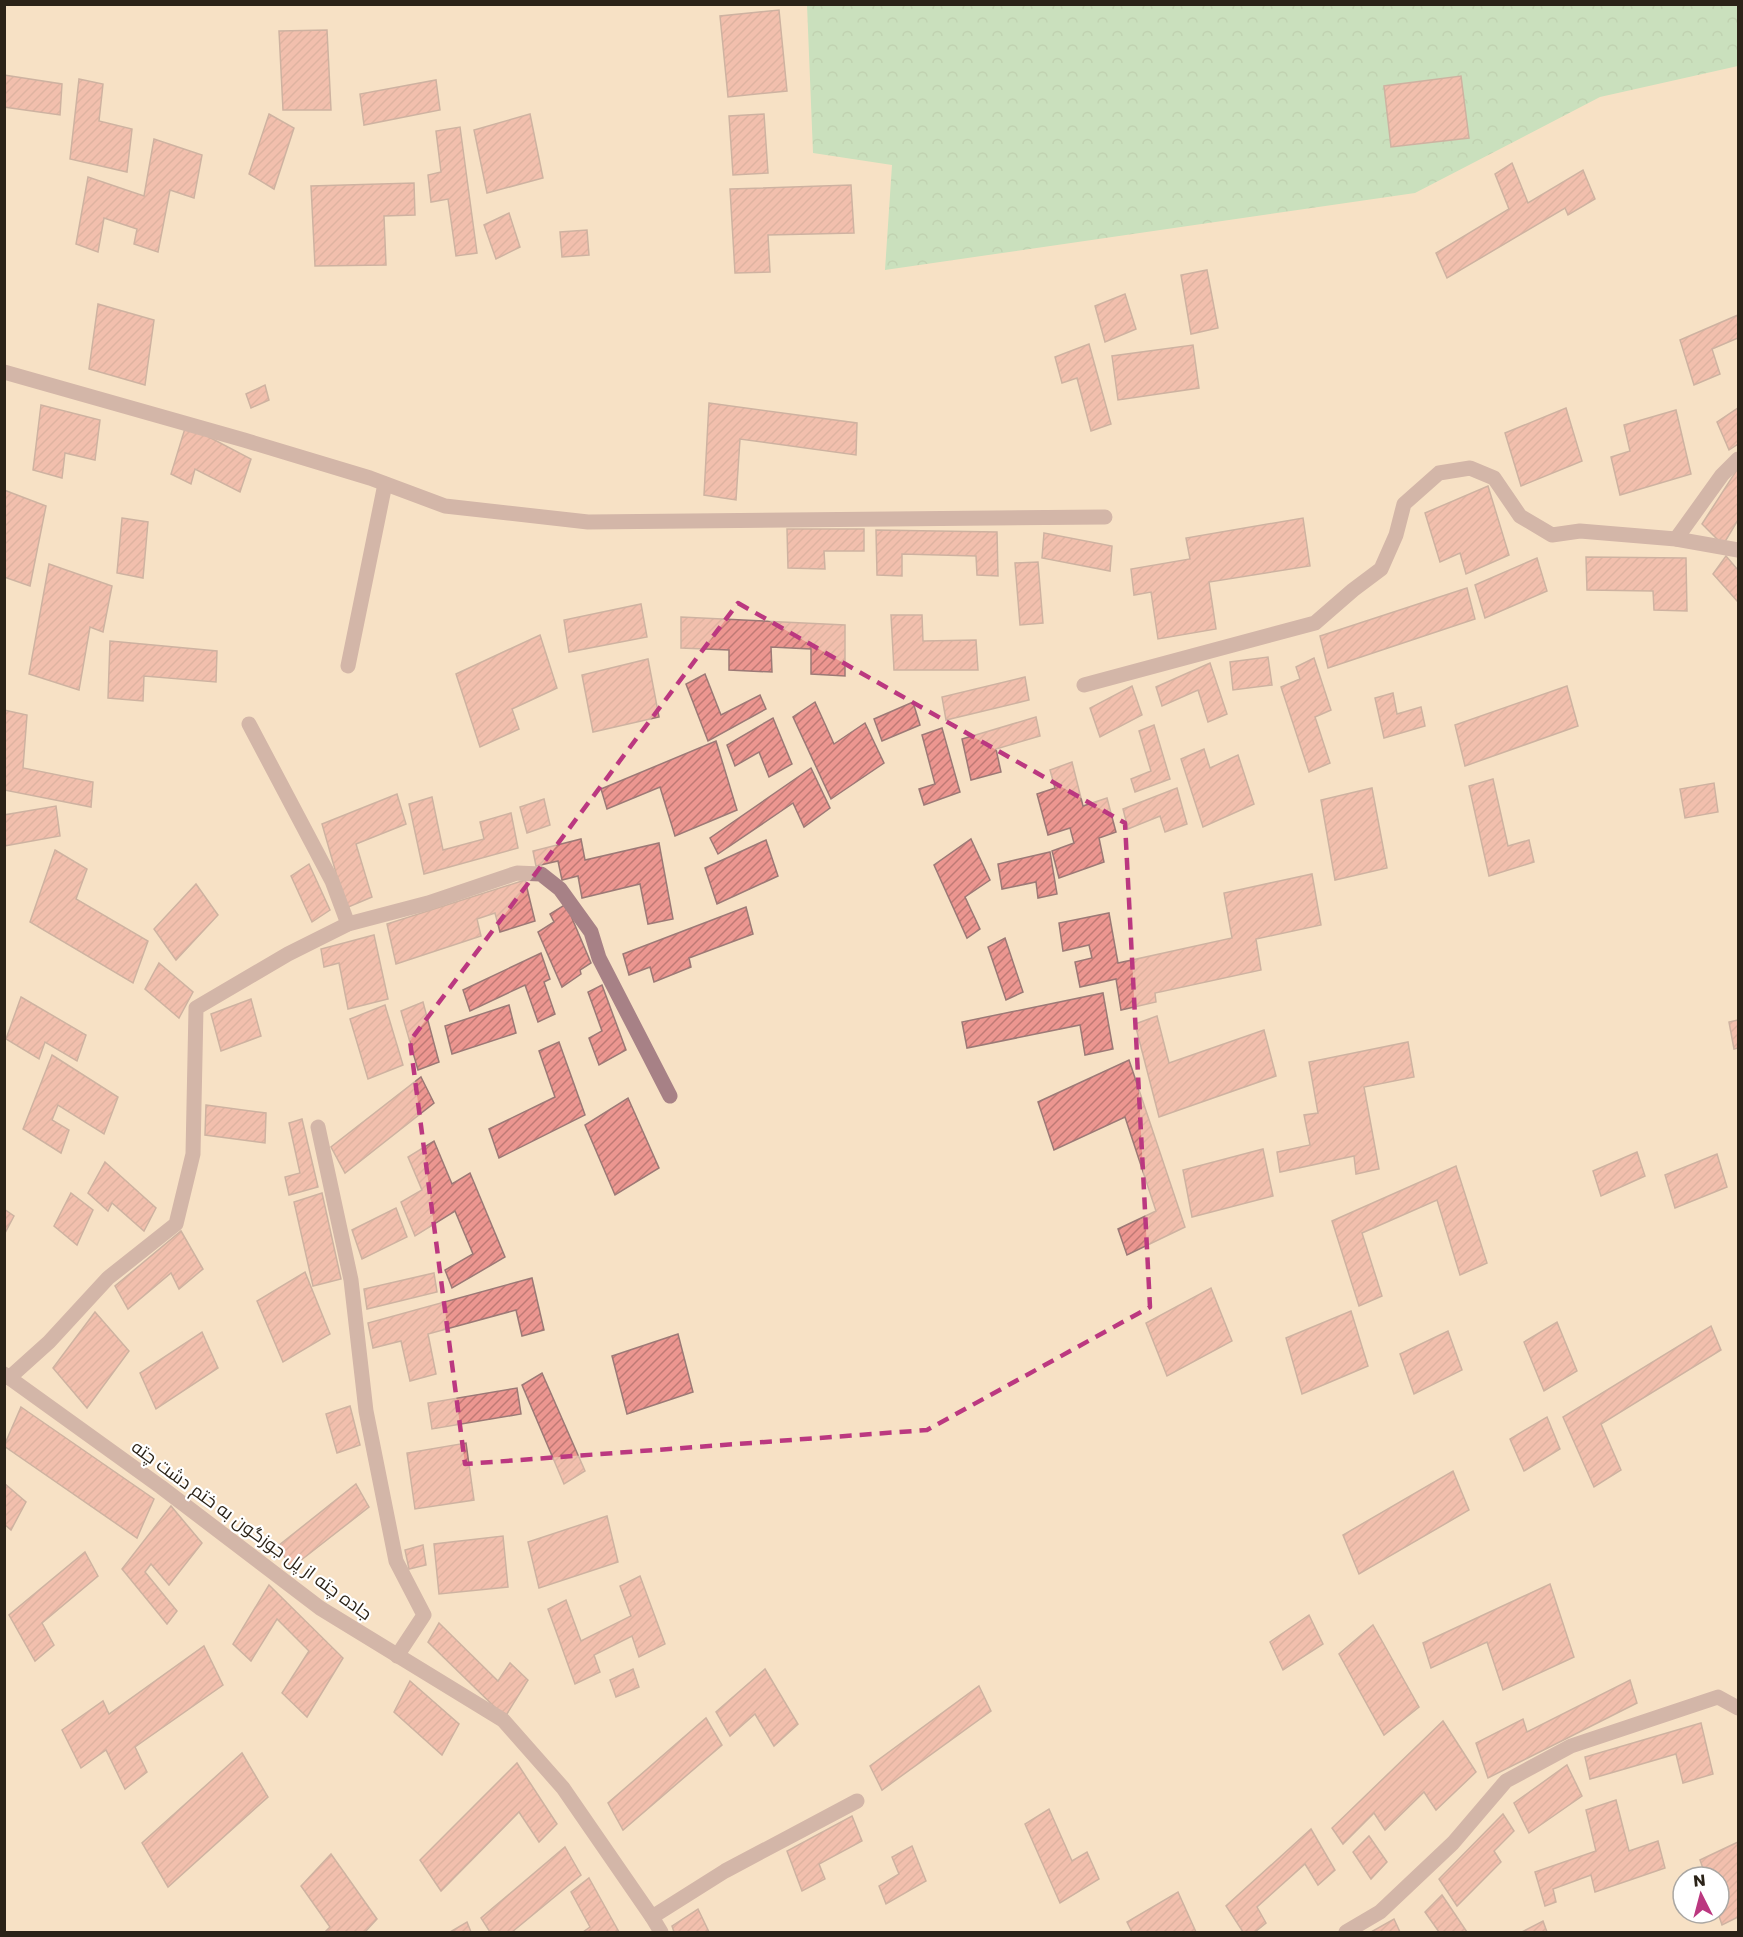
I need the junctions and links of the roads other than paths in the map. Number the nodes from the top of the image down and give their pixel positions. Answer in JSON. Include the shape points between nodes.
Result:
{"nodes":[{"id":1,"x":4,"y":372,"type":"edge"},
{"id":2,"x":1738,"y":459,"type":"edge"},
{"id":3,"x":385,"y":484,"type":"junction"},
{"id":4,"x":1105,"y":516,"type":"dead end"},
{"id":5,"x":1676,"y":539,"type":"junction"},
{"id":6,"x":1738,"y":550,"type":"edge"},
{"id":7,"x":348,"y":666,"type":"dead end"},
{"id":8,"x":1084,"y":686,"type":"dead end"},
{"id":9,"x":249,"y":724,"type":"dead end"},
{"id":10,"x":348,"y":924,"type":"junction"},
{"id":11,"x":670,"y":1096,"type":"dead end"},
{"id":12,"x":318,"y":1127,"type":"dead end"},
{"id":13,"x":7,"y":1376,"type":"edge"},
{"id":14,"x":397,"y":1656,"type":"junction"},
{"id":15,"x":1738,"y":1708,"type":"edge"},
{"id":16,"x":856,"y":1801,"type":"dead end"},
{"id":17,"x":652,"y":1917,"type":"junction"},
{"id":18,"x":661,"y":1932,"type":"edge"},
{"id":19,"x":1346,"y":1932,"type":"edge"}],
"edges":[{"from":1,"to":3,"type":"street"},
{"from":2,"to":5,"type":"street"},
{"from":3,"to":4,"type":"street","via":[[445,506],[588,522]]},
{"from":3,"to":7,"type":"street"},
{"from":5,"to":6,"type":"street"},
{"from":5,"to":8,"type":"street","via":[[1580,531],[1552,535],[1520,516],[1494,478],[1470,468],[1439,473],[1404,504],[1381,569],[1315,623]]},
{"from":9,"to":10,"type":"street","via":[[332,882]]},
{"from":10,"to":11,"type":"street","via":[[428,903],[517,873],[541,874],[560,889],[591,932],[599,958]]},
{"from":10,"to":13,"type":"street","via":[[196,1008],[193,1154],[176,1224],[108,1278],[49,1342]]},
{"from":12,"to":14,"type":"street","via":[[351,1280],[366,1411],[396,1561],[424,1615]]},
{"from":13,"to":14,"type":"street","name":"جاده چته از پل جوزگون به ختم دشت چته","via":[[320,1608]]},
{"from":14,"to":17,"type":"street","name":"جاده چته از پل جوزگون به ختم دشت چته","via":[[502,1720],[563,1788]]},
{"from":15,"to":19,"type":"street","via":[[1718,1697],[1571,1746],[1506,1781],[1453,1843],[1380,1912]]},
{"from":16,"to":17,"type":"street","via":[[725,1871]]},
{"from":17,"to":18,"type":"street","name":"جاده چته از پل جوزگون به ختم دشت چته"}]}
